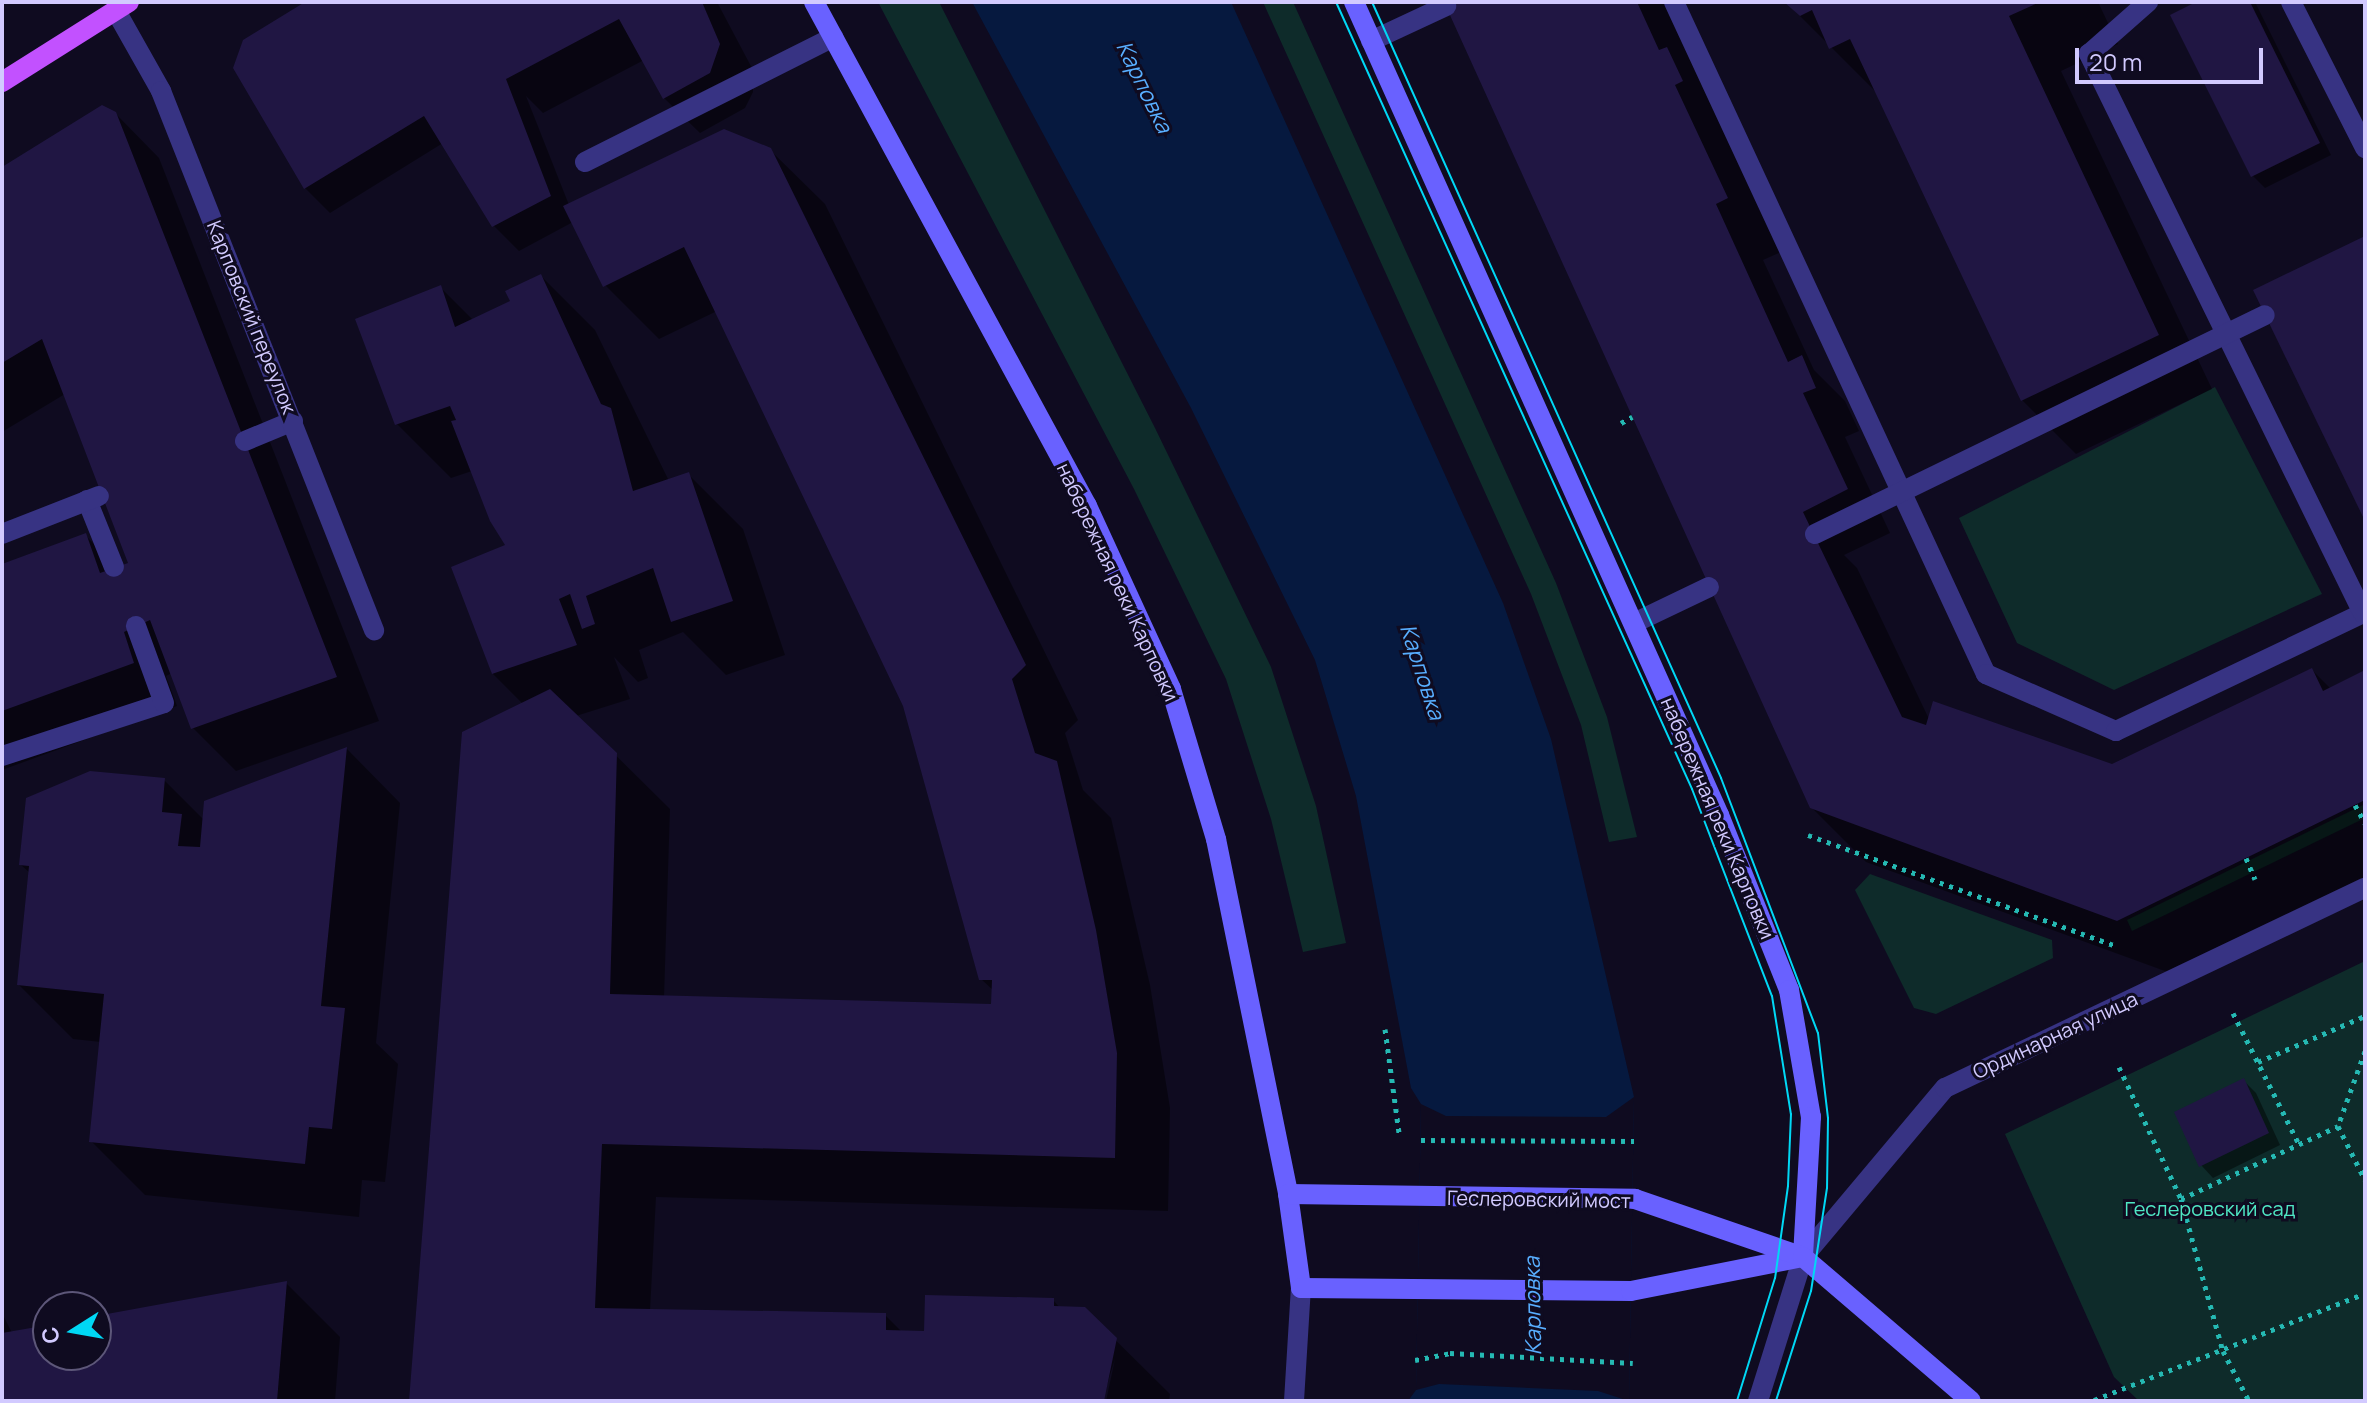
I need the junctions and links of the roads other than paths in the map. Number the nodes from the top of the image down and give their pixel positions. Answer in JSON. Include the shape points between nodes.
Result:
{"nodes":[{"id":1,"x":814,"y":2,"type":"edge"},
{"id":2,"x":1354,"y":2,"type":"edge"},
{"id":3,"x":1674,"y":2,"type":"edge"},
{"id":4,"x":2148,"y":2,"type":"edge"},
{"id":5,"x":2291,"y":2,"type":"edge"},
{"id":6,"x":123,"y":6,"type":"edge"},
{"id":7,"x":1446,"y":6,"type":"dead end"},
{"id":8,"x":833,"y":37,"type":"junction"},
{"id":9,"x":1371,"y":41,"type":"junction"},
{"id":10,"x":2,"y":82,"type":"edge"},
{"id":11,"x":2365,"y":148,"type":"edge"},
{"id":12,"x":585,"y":162,"type":"dead end"},
{"id":13,"x":2265,"y":315,"type":"dead end"},
{"id":14,"x":2223,"y":335,"type":"junction"},
{"id":15,"x":293,"y":421,"type":"junction"},
{"id":16,"x":245,"y":441,"type":"dead end"},
{"id":17,"x":1900,"y":493,"type":"junction"},
{"id":18,"x":2,"y":534,"type":"edge"},
{"id":19,"x":1815,"y":534,"type":"dead end"},
{"id":20,"x":114,"y":567,"type":"dead end"},
{"id":21,"x":1709,"y":587,"type":"dead end"},
{"id":22,"x":1634,"y":623,"type":"junction"},
{"id":23,"x":136,"y":626,"type":"dead end"},
{"id":24,"x":374,"y":630,"type":"dead end"},
{"id":25,"x":2,"y":756,"type":"edge"},
{"id":26,"x":2365,"y":888,"type":"edge"},
{"id":27,"x":1288,"y":1194,"type":"junction"},
{"id":28,"x":1803,"y":1257,"type":"junction"},
{"id":29,"x":1301,"y":1288,"type":"junction"},
{"id":30,"x":1294,"y":1401,"type":"edge"},
{"id":31,"x":1758,"y":1401,"type":"edge"},
{"id":32,"x":1971,"y":1401,"type":"edge"}],
"edges":[{"from":1,"to":8,"type":"street","name":"набережная реки Карповки"},
{"from":2,"to":9,"type":"street","name":"набережная реки Карповки"},
{"from":3,"to":17,"type":"street"},
{"from":4,"to":14,"type":"street","via":[[2089,54]]},
{"from":5,"to":11,"type":"street"},
{"from":6,"to":10,"type":"main road"},
{"from":6,"to":15,"type":"street","name":"Карповский переулок"},
{"from":7,"to":9,"type":"street"},
{"from":8,"to":12,"type":"street"},
{"from":8,"to":27,"type":"street","name":"набережная реки Карповки","via":[[1087,506],[1171,689],[1216,839]]},
{"from":9,"to":22,"type":"street","name":"набережная реки Карповки"},
{"from":13,"to":14,"type":"street"},
{"from":14,"to":17,"type":"street"},
{"from":14,"to":17,"type":"street","via":[[2363,613],[2116,731],[1986,674]]},
{"from":15,"to":16,"type":"street"},
{"from":15,"to":24,"type":"street","name":"Карповский переулок"},
{"from":17,"to":19,"type":"street"},
{"from":18,"to":20,"type":"street","via":[[93,498]]},
{"from":21,"to":22,"type":"street"},
{"from":22,"to":28,"type":"street","name":"набережная реки Карповки","via":[[1789,990],[1811,1117]]},
{"from":23,"to":25,"type":"street","via":[[164,703]]},
{"from":26,"to":28,"type":"street","name":"Ординарная улица","via":[[1945,1088]]},
{"from":27,"to":28,"type":"street","name":"Геслеровский мост","via":[[1635,1199]]},
{"from":27,"to":29,"type":"street","name":"набережная реки Карповки"},
{"from":28,"to":29,"type":"street","via":[[1631,1291]]},
{"from":28,"to":31,"type":"street","name":"набережная реки Карповки"},
{"from":28,"to":32,"type":"street"},
{"from":29,"to":30,"type":"street","name":"набережная реки Карповки"}]}
